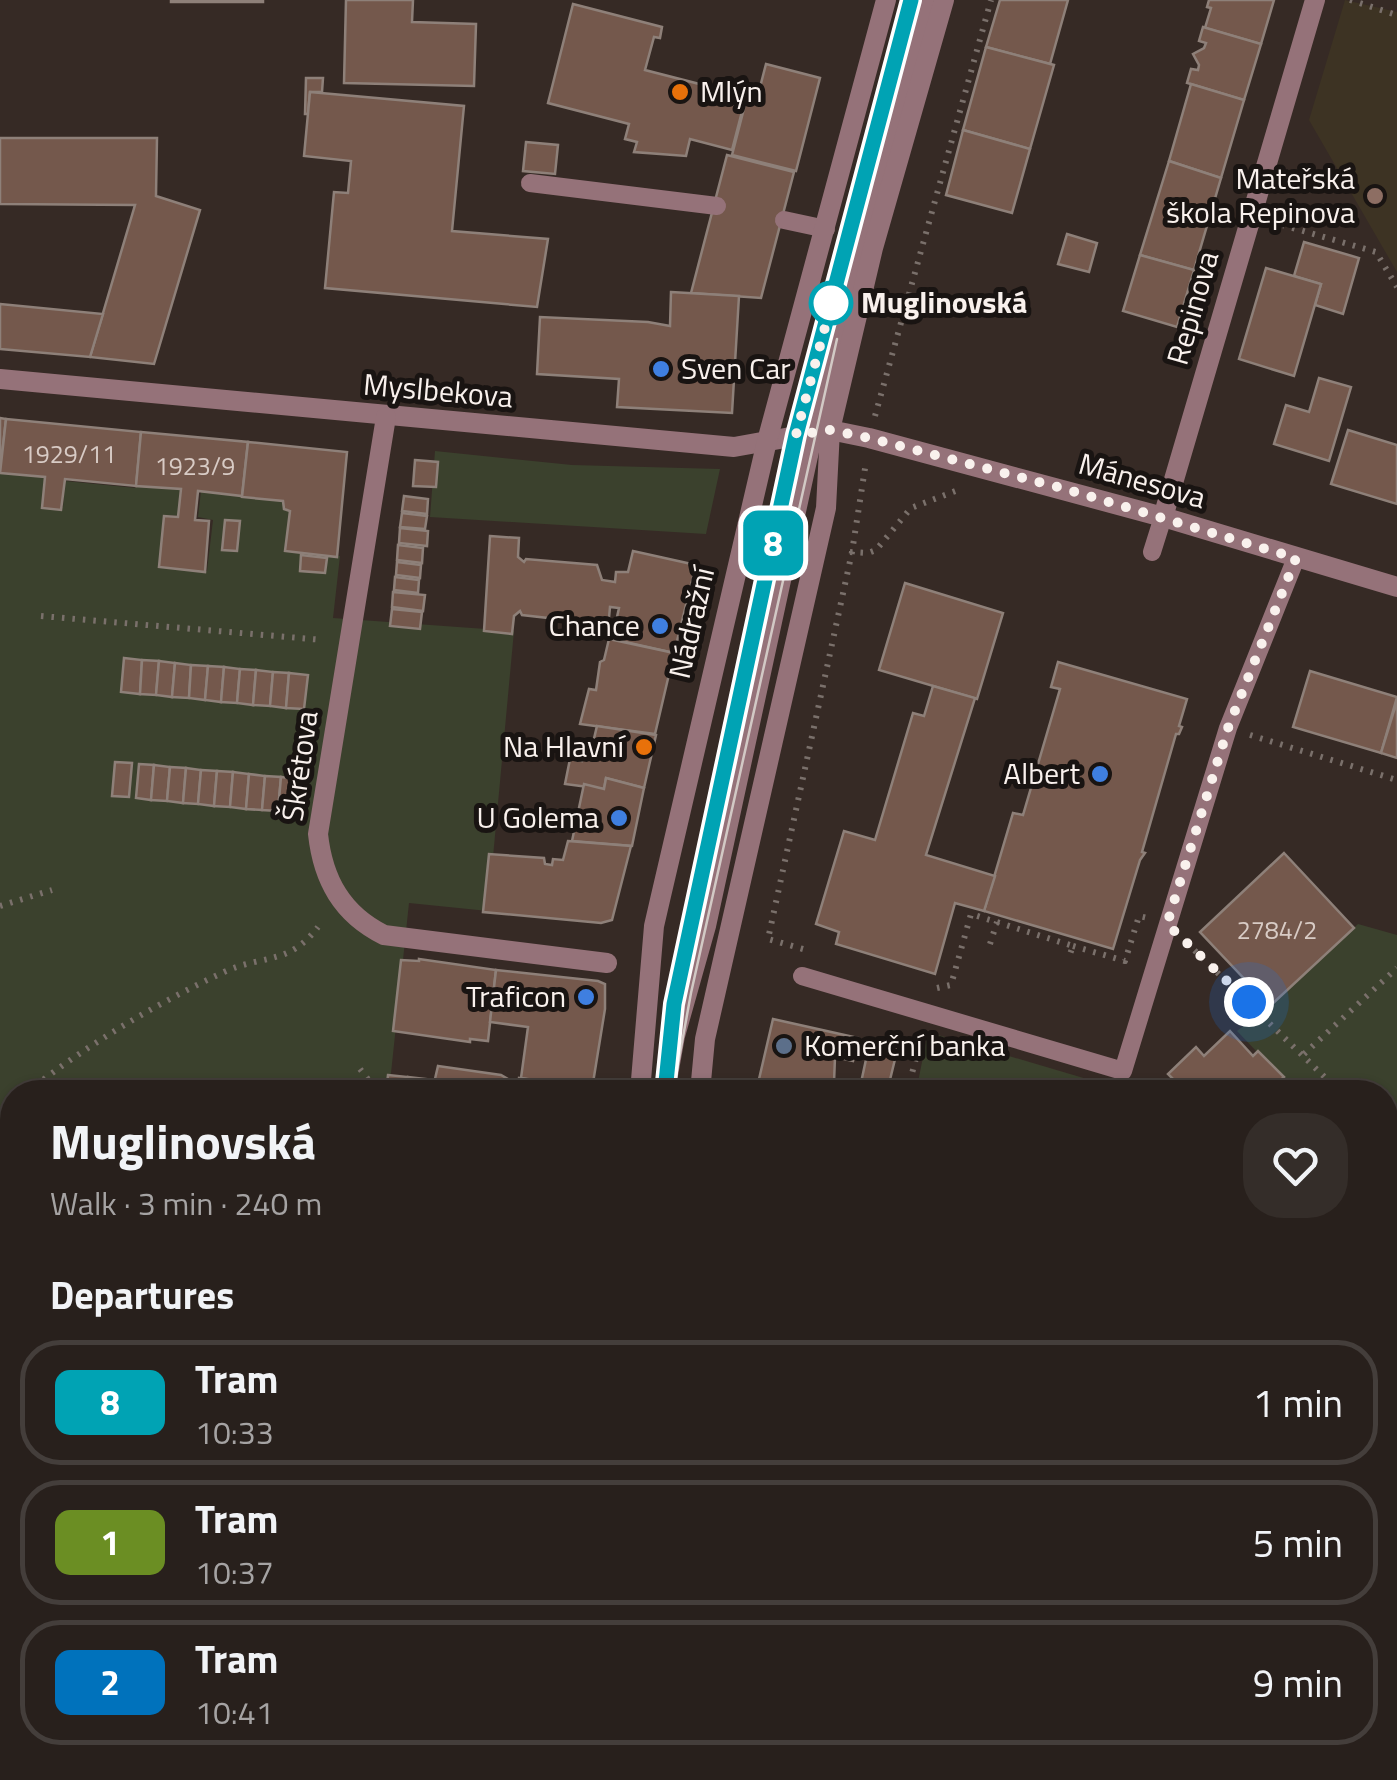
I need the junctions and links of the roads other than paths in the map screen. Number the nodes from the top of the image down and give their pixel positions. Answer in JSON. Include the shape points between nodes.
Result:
{"nodes":[{"id":1,"x":886,"y":0,"type":"edge"},
{"id":2,"x":911,"y":0,"type":"edge"},
{"id":3,"x":925,"y":0,"type":"edge"},
{"id":4,"x":944,"y":0,"type":"edge"},
{"id":5,"x":1315,"y":0,"type":"edge"},
{"id":6,"x":530,"y":183,"type":"dead end"},
{"id":7,"x":717,"y":206,"type":"dead end"},
{"id":8,"x":784,"y":220,"type":"dead end"},
{"id":9,"x":826,"y":229,"type":"junction"},
{"id":10,"x":0,"y":379,"type":"edge"},
{"id":11,"x":386,"y":417,"type":"junction"},
{"id":12,"x":813,"y":432,"type":"junction"},
{"id":13,"x":869,"y":438,"type":"joint"},
{"id":14,"x":767,"y":441,"type":"junction"},
{"id":15,"x":1162,"y":517,"type":"junction"},
{"id":16,"x":1152,"y":552,"type":"dead end"},
{"id":17,"x":1296,"y":558,"type":"junction"},
{"id":18,"x":1397,"y":587,"type":"edge"},
{"id":19,"x":607,"y":964,"type":"dead end"},
{"id":20,"x":802,"y":976,"type":"dead end"},
{"id":21,"x":641,"y":1080,"type":"edge"},
{"id":22,"x":670,"y":1080,"type":"edge"},
{"id":23,"x":701,"y":1080,"type":"edge"}],
"edges":[{"from":1,"to":9,"type":"street","name":"Nádražní"},
{"from":2,"to":12,"type":"lane"},
{"from":3,"to":12,"type":"lane"},
{"from":4,"to":12,"type":"street"},
{"from":5,"to":15,"type":"street","name":"Repinova"},
{"from":6,"to":7,"type":"lane"},
{"from":8,"to":9,"type":"lane"},
{"from":9,"to":14,"type":"street","name":"Nádražní"},
{"from":10,"to":11,"type":"street","name":"Myslbekova"},
{"from":11,"to":14,"type":"street","name":"Myslbekova","via":[[734,447]]},
{"from":11,"to":19,"type":"street","name":"Škrétova","via":[[318,834],[327,877],[347,909],[384,935]]},
{"from":12,"to":13,"type":"street","name":"Myslbekova"},
{"from":12,"to":14,"type":"street","name":"Myslbekova"},
{"from":12,"to":22,"type":"lane","via":[[686,950]]},
{"from":12,"to":23,"type":"street","via":[[826,508]]},
{"from":13,"to":15,"type":"street","name":"Mánesova"},
{"from":14,"to":21,"type":"street","name":"Nádražní","via":[[654,926]]},
{"from":15,"to":16,"type":"lane"},
{"from":15,"to":17,"type":"street","name":"Mánesova"},
{"from":17,"to":18,"type":"street","name":"Mánesova"},
{"from":17,"to":20,"type":"lane","via":[[1228,728],[1124,1071]]}]}
